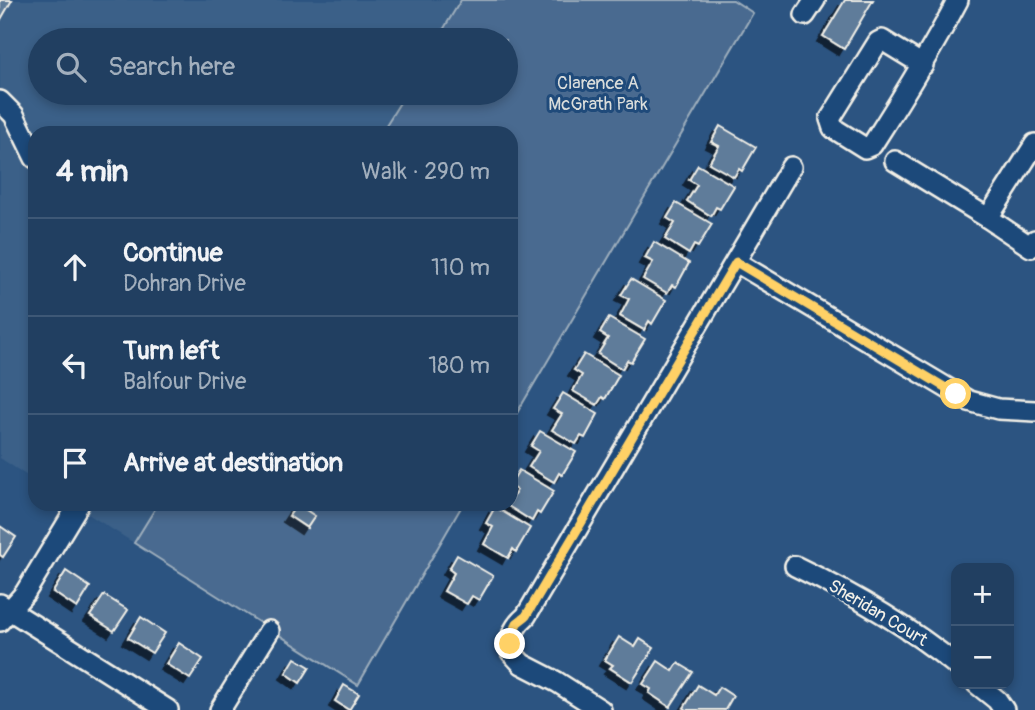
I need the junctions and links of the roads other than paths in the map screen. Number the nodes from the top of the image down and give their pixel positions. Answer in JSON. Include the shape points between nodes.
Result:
{"nodes":[{"id":1,"x":958,"y":0,"type":"edge"},
{"id":2,"x":923,"y":65,"type":"junction"},
{"id":3,"x":0,"y":101,"type":"edge"},
{"id":4,"x":28,"y":144,"type":"edge"},
{"id":5,"x":1035,"y":144,"type":"edge"},
{"id":6,"x":895,"y":161,"type":"dead end"},
{"id":7,"x":791,"y":167,"type":"dead end"},
{"id":8,"x":988,"y":218,"type":"junction"},
{"id":9,"x":1035,"y":240,"type":"edge"},
{"id":10,"x":736,"y":262,"type":"junction"},
{"id":11,"x":1035,"y":411,"type":"edge"},
{"id":12,"x":75,"y":511,"type":"edge"},
{"id":13,"x":795,"y":566,"type":"dead end"},
{"id":14,"x":3,"y":612,"type":"edge"},
{"id":15,"x":269,"y":631,"type":"dead end"},
{"id":16,"x":951,"y":661,"type":"edge"},
{"id":17,"x":983,"y":689,"type":"edge"},
{"id":18,"x":168,"y":710,"type":"edge"},
{"id":19,"x":220,"y":710,"type":"edge"},
{"id":20,"x":601,"y":710,"type":"edge"},
{"id":21,"x":1004,"y":710,"type":"edge"}],
"edges":[{"from":1,"to":2,"type":"street"},
{"from":2,"to":2,"type":"street","via":[[882,40],[877,42],[830,119],[833,128],[865,148],[872,145]]},
{"from":3,"to":4,"type":"street","via":[[14,115]]},
{"from":5,"to":8,"type":"street"},
{"from":6,"to":8,"type":"street"},
{"from":7,"to":10,"type":"street"},
{"from":8,"to":9,"type":"street","via":[[1031,247]]},
{"from":10,"to":11,"type":"street","via":[[969,401],[998,409]]},
{"from":10,"to":20,"type":"street","via":[[526,616],[517,623],[510,644],[522,664]]},
{"from":12,"to":14,"type":"street","via":[[25,593]]},
{"from":13,"to":16,"type":"street","name":"Sheridan Court","via":[[888,616]]},
{"from":14,"to":18,"type":"street"},
{"from":15,"to":19,"type":"street"},
{"from":17,"to":21,"type":"street"}]}
